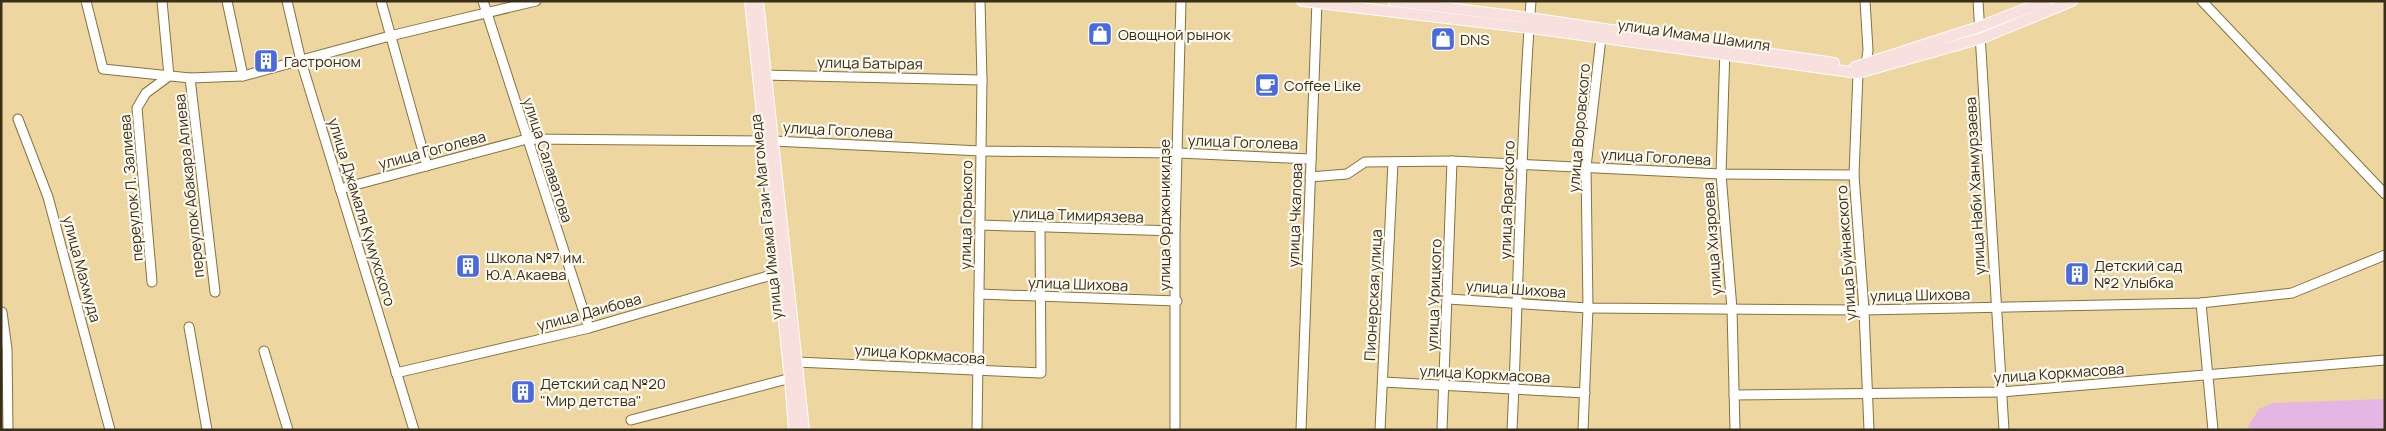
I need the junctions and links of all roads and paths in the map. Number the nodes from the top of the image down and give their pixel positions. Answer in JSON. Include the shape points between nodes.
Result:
{"nodes":[{"id":1,"x":86,"y":1,"type":"edge"},
{"id":2,"x":162,"y":1,"type":"edge"},
{"id":3,"x":227,"y":1,"type":"edge"},
{"id":4,"x":287,"y":1,"type":"edge"},
{"id":5,"x":381,"y":1,"type":"edge"},
{"id":6,"x":483,"y":1,"type":"edge"},
{"id":7,"x":536,"y":1,"type":"edge"},
{"id":8,"x":750,"y":1,"type":"edge"},
{"id":9,"x":758,"y":1,"type":"edge"},
{"id":10,"x":980,"y":1,"type":"edge"},
{"id":11,"x":1181,"y":1,"type":"edge"},
{"id":12,"x":1302,"y":1,"type":"edge"},
{"id":13,"x":1394,"y":1,"type":"edge"},
{"id":14,"x":1531,"y":1,"type":"edge"},
{"id":15,"x":1865,"y":1,"type":"edge"},
{"id":16,"x":1978,"y":1,"type":"edge"},
{"id":17,"x":2046,"y":1,"type":"edge"},
{"id":18,"x":2072,"y":1,"type":"edge"},
{"id":19,"x":2202,"y":1,"type":"edge"},
{"id":20,"x":1317,"y":2,"type":"edge"},
{"id":21,"x":1467,"y":6,"type":"edge"},
{"id":22,"x":486,"y":12,"type":"junction"},
{"id":23,"x":1530,"y":23,"type":"junction"},
{"id":24,"x":1979,"y":27,"type":"junction"},
{"id":25,"x":390,"y":36,"type":"junction"},
{"id":26,"x":1601,"y":38,"type":"junction"},
{"id":27,"x":1982,"y":38,"type":"junction"},
{"id":28,"x":1725,"y":50,"type":"junction"},
{"id":29,"x":301,"y":62,"type":"junction"},
{"id":30,"x":1866,"y":64,"type":"junction"},
{"id":31,"x":1858,"y":74,"type":"junction"},
{"id":32,"x":763,"y":75,"type":"junction"},
{"id":33,"x":169,"y":76,"type":"junction"},
{"id":34,"x":243,"y":76,"type":"junction"},
{"id":35,"x":190,"y":78,"type":"junction"},
{"id":36,"x":982,"y":80,"type":"junction"},
{"id":37,"x":18,"y":119,"type":"dead end"},
{"id":38,"x":527,"y":139,"type":"junction"},
{"id":39,"x":769,"y":141,"type":"junction"},
{"id":40,"x":981,"y":151,"type":"junction"},
{"id":41,"x":1178,"y":153,"type":"junction"},
{"id":42,"x":1311,"y":159,"type":"junction"},
{"id":43,"x":1452,"y":161,"type":"junction"},
{"id":44,"x":1393,"y":162,"type":"junction"},
{"id":45,"x":427,"y":166,"type":"junction"},
{"id":46,"x":1520,"y":166,"type":"junction"},
{"id":47,"x":1586,"y":167,"type":"junction"},
{"id":48,"x":1721,"y":174,"type":"junction"},
{"id":49,"x":1854,"y":175,"type":"junction"},
{"id":50,"x":1310,"y":177,"type":"junction"},
{"id":51,"x":340,"y":189,"type":"junction"},
{"id":52,"x":2385,"y":194,"type":"edge"},
{"id":53,"x":980,"y":225,"type":"junction"},
{"id":54,"x":1040,"y":228,"type":"junction"},
{"id":55,"x":1176,"y":231,"type":"junction"},
{"id":56,"x":2385,"y":255,"type":"edge"},
{"id":57,"x":783,"y":271,"type":"junction"},
{"id":58,"x":152,"y":282,"type":"dead end"},
{"id":59,"x":215,"y":292,"type":"dead end"},
{"id":60,"x":979,"y":294,"type":"junction"},
{"id":61,"x":1040,"y":297,"type":"junction"},
{"id":62,"x":1448,"y":299,"type":"junction"},
{"id":63,"x":1177,"y":301,"type":"junction"},
{"id":64,"x":1517,"y":302,"type":"junction"},
{"id":65,"x":2201,"y":302,"type":"junction"},
{"id":66,"x":1995,"y":307,"type":"junction"},
{"id":67,"x":1588,"y":308,"type":"junction"},
{"id":68,"x":1732,"y":309,"type":"junction"},
{"id":69,"x":1864,"y":310,"type":"junction"},
{"id":70,"x":2,"y":312,"type":"edge"},
{"id":71,"x":189,"y":327,"type":"dead end"},
{"id":72,"x":589,"y":328,"type":"junction"},
{"id":73,"x":264,"y":351,"type":"dead end"},
{"id":74,"x":2385,"y":360,"type":"edge"},
{"id":75,"x":797,"y":362,"type":"junction"},
{"id":76,"x":978,"y":372,"type":"junction"},
{"id":77,"x":396,"y":373,"type":"junction"},
{"id":78,"x":2208,"y":375,"type":"junction"},
{"id":79,"x":794,"y":378,"type":"junction"},
{"id":80,"x":1383,"y":382,"type":"junction"},
{"id":81,"x":1444,"y":385,"type":"junction"},
{"id":82,"x":1514,"y":389,"type":"junction"},
{"id":83,"x":1585,"y":392,"type":"junction"},
{"id":84,"x":1868,"y":392,"type":"junction"},
{"id":85,"x":2001,"y":392,"type":"junction"},
{"id":86,"x":1734,"y":395,"type":"junction"},
{"id":87,"x":631,"y":420,"type":"dead end"},
{"id":88,"x":8,"y":430,"type":"edge"},
{"id":89,"x":110,"y":430,"type":"edge"},
{"id":90,"x":207,"y":430,"type":"edge"},
{"id":91,"x":288,"y":430,"type":"edge"},
{"id":92,"x":414,"y":430,"type":"edge"},
{"id":93,"x":794,"y":430,"type":"edge"},
{"id":94,"x":804,"y":430,"type":"edge"},
{"id":95,"x":977,"y":430,"type":"edge"},
{"id":96,"x":1175,"y":430,"type":"edge"},
{"id":97,"x":1301,"y":430,"type":"edge"},
{"id":98,"x":1380,"y":430,"type":"edge"},
{"id":99,"x":1442,"y":430,"type":"edge"},
{"id":100,"x":1512,"y":430,"type":"edge"},
{"id":101,"x":1584,"y":430,"type":"edge"},
{"id":102,"x":1735,"y":430,"type":"edge"},
{"id":103,"x":1869,"y":430,"type":"edge"},
{"id":104,"x":2004,"y":430,"type":"edge"},
{"id":105,"x":2213,"y":430,"type":"edge"}],
"edges":[{"from":1,"to":33,"type":"street","via":[[103,69]]},
{"from":2,"to":33,"type":"street"},
{"from":3,"to":34,"type":"street"},
{"from":4,"to":29,"type":"street","name":"улица Джамаля Кумухского"},
{"from":5,"to":25,"type":"street"},
{"from":6,"to":22,"type":"street","name":"улица Салаватова"},
{"from":7,"to":22,"type":"street"},
{"from":8,"to":32,"type":"main road"},
{"from":9,"to":32,"type":"main road"},
{"from":10,"to":36,"type":"street","name":"улица Горького"},
{"from":11,"to":41,"type":"street","name":"улица Орджоникидзе"},
{"from":12,"to":20,"type":"main road","name":"улица Имама Шамиля"},
{"from":13,"to":21,"type":"main road","name":"улица Имама Шамиля"},
{"from":14,"to":23,"type":"street","name":"улица Ярагского"},
{"from":15,"to":30,"type":"street"},
{"from":16,"to":24,"type":"street","name":"улица Наби Ханмурзаева"},
{"from":17,"to":24,"type":"main road","name":"улица Имама Шамиля"},
{"from":18,"to":27,"type":"main road","name":"улица Имама Шамиля"},
{"from":19,"to":52,"type":"street"},
{"from":20,"to":23,"type":"main road","name":"улица Имама Шамиля"},
{"from":20,"to":42,"type":"street","name":"улица Чкалова"},
{"from":21,"to":23,"type":"main road","name":"улица Имама Шамиля"},
{"from":22,"to":25,"type":"street"},
{"from":22,"to":38,"type":"street","name":"улица Салаватова"},
{"from":23,"to":26,"type":"main road","name":"улица Имама Шамиля"},
{"from":23,"to":28,"type":"main road","name":"улица Имама Шамиля"},
{"from":23,"to":46,"type":"street","name":"улица Ярагского"},
{"from":24,"to":27,"type":"street","name":"улица Наби Ханмурзаева"},
{"from":24,"to":30,"type":"main road","name":"улица Имама Шамиля"},
{"from":25,"to":29,"type":"street"},
{"from":25,"to":45,"type":"street"},
{"from":26,"to":28,"type":"main road","name":"улица Имама Шамиля"},
{"from":26,"to":47,"type":"street","name":"улица Воровского"},
{"from":27,"to":31,"type":"main road","name":"улица Имама Шамиля"},
{"from":27,"to":66,"type":"street","name":"улица Наби Ханмурзаева"},
{"from":28,"to":30,"type":"main road","name":"улица Имама Шамиля","via":[[1856,67]]},
{"from":28,"to":31,"type":"main road","name":"улица Имама Шамиля"},
{"from":28,"to":48,"type":"street","name":"улица Хизроева"},
{"from":29,"to":34,"type":"street"},
{"from":29,"to":51,"type":"street","name":"улица Джамаля Кумухского"},
{"from":31,"to":49,"type":"street","name":"улица Буйнакского"},
{"from":32,"to":36,"type":"street","name":"улица Батырая"},
{"from":32,"to":39,"type":"main road"},
{"from":33,"to":35,"type":"street"},
{"from":33,"to":58,"type":"street","name":"переулок Л. Залиева","via":[[146,93],[137,108]]},
{"from":34,"to":35,"type":"street"},
{"from":35,"to":59,"type":"street","name":"переулок Абакара Алиева"},
{"from":36,"to":40,"type":"street","name":"улица Горького"},
{"from":37,"to":89,"type":"street","name":"улица Махмуда","via":[[48,197]]},
{"from":38,"to":39,"type":"street","name":"улица Гоголева"},
{"from":38,"to":45,"type":"street","name":"улица Гоголева"},
{"from":38,"to":72,"type":"street","name":"улица Салаватова"},
{"from":39,"to":40,"type":"street","name":"улица Гоголева"},
{"from":39,"to":57,"type":"main road"},
{"from":40,"to":41,"type":"street","name":"улица Гоголева"},
{"from":40,"to":53,"type":"street","name":"улица Горького"},
{"from":41,"to":42,"type":"street","name":"улица Гоголева"},
{"from":41,"to":55,"type":"street","name":"улица Орджоникидзе"},
{"from":42,"to":50,"type":"street","name":"улица Чкалова"},
{"from":43,"to":44,"type":"street","name":"улица Гоголева"},
{"from":43,"to":46,"type":"street","name":"улица Гоголева"},
{"from":43,"to":62,"type":"street","name":"улица Урицкого"},
{"from":44,"to":50,"type":"street","name":"улица Гоголева","via":[[1365,162],[1347,174]]},
{"from":44,"to":80,"type":"street","name":"Пионерская улица"},
{"from":45,"to":51,"type":"street","name":"улица Гоголева"},
{"from":46,"to":47,"type":"street","name":"улица Гоголева"},
{"from":46,"to":64,"type":"street","name":"улица Ярагского"},
{"from":47,"to":48,"type":"street","name":"улица Гоголева"},
{"from":47,"to":67,"type":"street","name":"улица Воровского"},
{"from":48,"to":49,"type":"street","name":"улица Гоголева"},
{"from":48,"to":68,"type":"street","name":"улица Хизроева"},
{"from":49,"to":69,"type":"street","name":"улица Буйнакского"},
{"from":50,"to":97,"type":"street","name":"улица Чкалова"},
{"from":51,"to":77,"type":"street","name":"улица Джамаля Кумухского"},
{"from":53,"to":54,"type":"street","name":"улица Тимирязева"},
{"from":53,"to":60,"type":"street","name":"улица Горького"},
{"from":54,"to":55,"type":"street","name":"улица Тимирязева"},
{"from":54,"to":61,"type":"street"},
{"from":55,"to":63,"type":"street","name":"улица Орджоникидзе"},
{"from":56,"to":65,"type":"street","name":"улица Шихова","via":[[2292,292]]},
{"from":57,"to":72,"type":"street","name":"улица Даибова"},
{"from":57,"to":75,"type":"main road","name":"улица Имама Гази-Магомеда"},
{"from":57,"to":79,"type":"main road"},
{"from":60,"to":61,"type":"street","name":"улица Шихова"},
{"from":60,"to":76,"type":"street","name":"улица Горького"},
{"from":61,"to":63,"type":"street","name":"улица Шихова"},
{"from":61,"to":76,"type":"street","name":"улица Коркмасова","via":[[1041,374]]},
{"from":62,"to":64,"type":"street","name":"улица Шихова"},
{"from":62,"to":81,"type":"street","name":"улица Урицкого"},
{"from":63,"to":96,"type":"street","name":"улица Орджоникидзе"},
{"from":64,"to":67,"type":"street","name":"улица Шихова"},
{"from":64,"to":82,"type":"street","name":"улица Ярагского"},
{"from":65,"to":66,"type":"street","name":"улица Шихова"},
{"from":65,"to":78,"type":"street"},
{"from":66,"to":69,"type":"street","name":"улица Шихова"},
{"from":66,"to":85,"type":"street","name":"улица Наби Ханмурзаева"},
{"from":67,"to":68,"type":"street","name":"улица Шихова"},
{"from":67,"to":83,"type":"street","name":"улица Воровского"},
{"from":68,"to":69,"type":"street","name":"улица Шихова"},
{"from":68,"to":86,"type":"street","name":"улица Хизроева"},
{"from":69,"to":84,"type":"street","name":"улица Буйнакского"},
{"from":70,"to":88,"type":"street","via":[[7,349]]},
{"from":71,"to":90,"type":"street"},
{"from":72,"to":77,"type":"street","name":"улица Даибова"},
{"from":73,"to":91,"type":"street"},
{"from":74,"to":78,"type":"street","name":"улица Коркмасова"},
{"from":75,"to":76,"type":"street","name":"улица Коркмасова"},
{"from":75,"to":79,"type":"main road","name":"улица Имама Гази-Магомеда"},
{"from":76,"to":95,"type":"street","name":"улица Горького"},
{"from":77,"to":92,"type":"street","name":"улица Джамаля Кумухского"},
{"from":78,"to":85,"type":"street","name":"улица Коркмасова"},
{"from":78,"to":105,"type":"street"},
{"from":79,"to":87,"type":"street"},
{"from":79,"to":93,"type":"main road"},
{"from":79,"to":94,"type":"main road","name":"улица Имама Гази-Магомеда"},
{"from":80,"to":81,"type":"street","name":"улица Коркмасова"},
{"from":80,"to":98,"type":"street","name":"Пионерская улица"},
{"from":81,"to":82,"type":"street","name":"улица Коркмасова"},
{"from":81,"to":99,"type":"street","name":"улица Урицкого"},
{"from":82,"to":83,"type":"street","name":"улица Коркмасова"},
{"from":82,"to":100,"type":"street","name":"улица Ярагского"},
{"from":83,"to":101,"type":"street","name":"улица Воровского"},
{"from":84,"to":85,"type":"street","name":"улица Коркмасова"},
{"from":84,"to":86,"type":"street","name":"улица Коркмасова"},
{"from":84,"to":103,"type":"street","name":"улица Буйнакского"},
{"from":85,"to":104,"type":"street","name":"улица Наби Ханмурзаева"},
{"from":86,"to":102,"type":"street","name":"улица Хизроева"}]}
